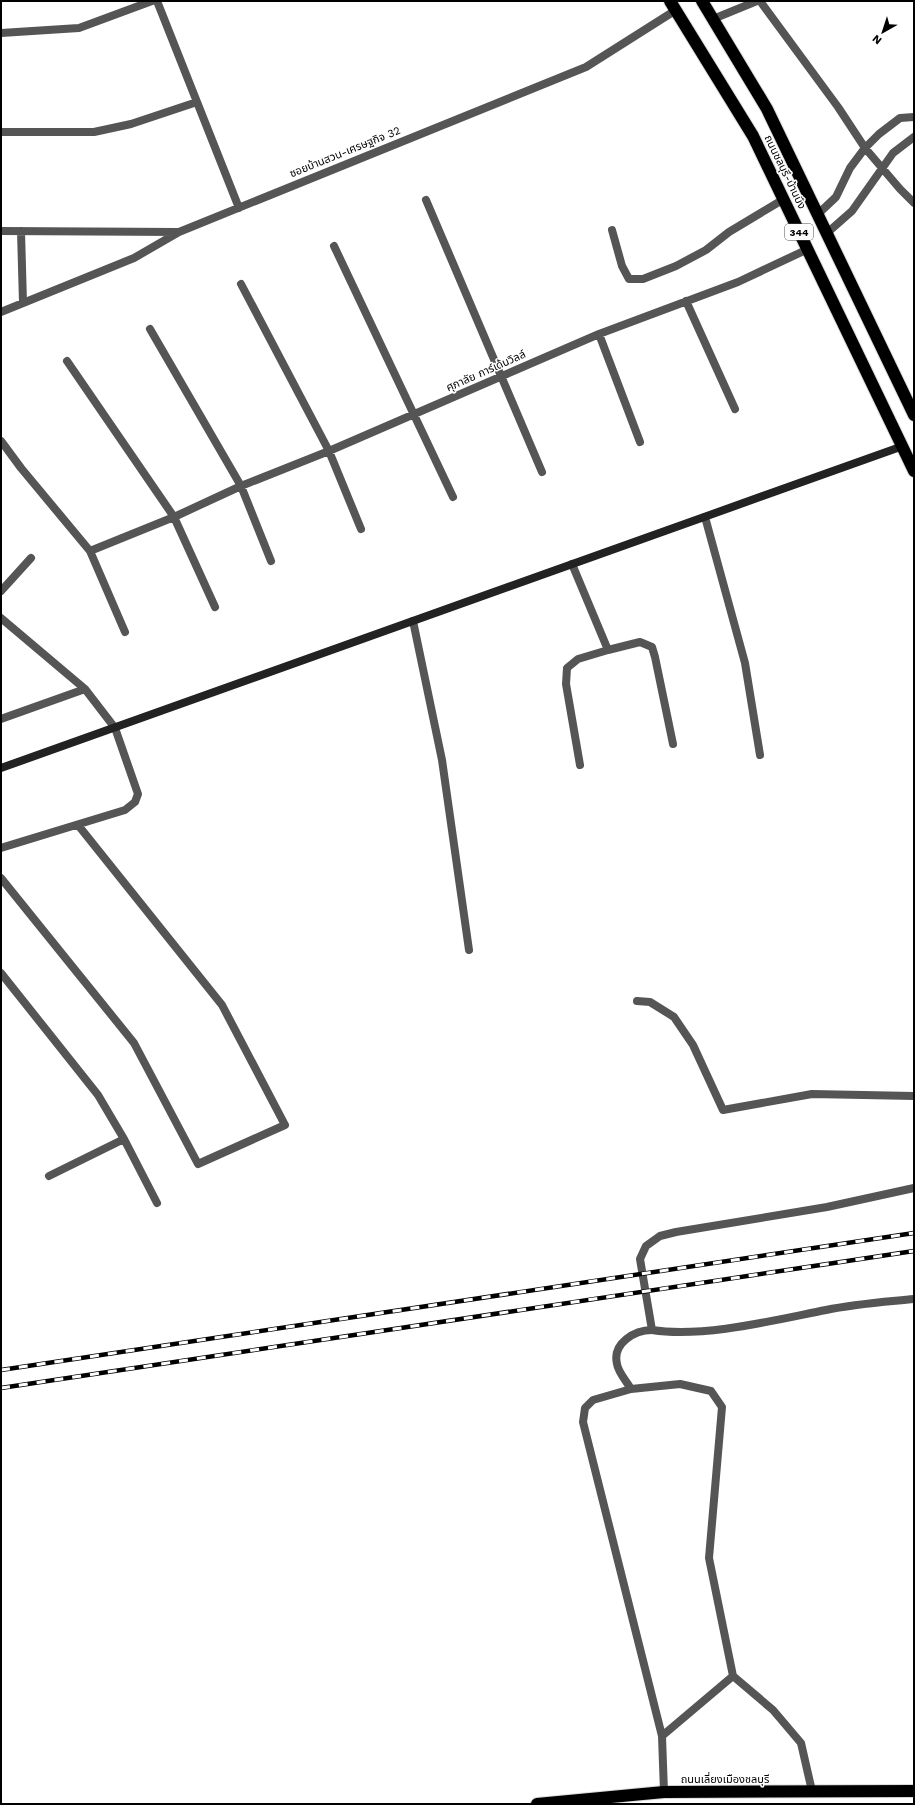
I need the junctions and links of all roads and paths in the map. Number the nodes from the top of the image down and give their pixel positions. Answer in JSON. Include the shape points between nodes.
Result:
{"nodes":[{"id":1,"x":152,"y":1,"type":"edge"},
{"id":2,"x":157,"y":1,"type":"edge"},
{"id":3,"x":702,"y":1,"type":"edge"},
{"id":4,"x":756,"y":1,"type":"edge"},
{"id":5,"x":760,"y":1,"type":"edge"},
{"id":6,"x":673,"y":5,"type":"edge"},
{"id":7,"x":713,"y":19,"type":"junction"},
{"id":8,"x":1,"y":33,"type":"edge"},
{"id":9,"x":197,"y":102,"type":"junction"},
{"id":10,"x":914,"y":117,"type":"edge"},
{"id":11,"x":1,"y":132,"type":"edge"},
{"id":12,"x":914,"y":137,"type":"edge"},
{"id":13,"x":865,"y":148,"type":"junction"},
{"id":14,"x":881,"y":167,"type":"junction"},
{"id":15,"x":426,"y":200,"type":"dead end"},
{"id":16,"x":784,"y":200,"type":"junction"},
{"id":17,"x":914,"y":203,"type":"edge"},
{"id":18,"x":239,"y":208,"type":"junction"},
{"id":19,"x":818,"y":214,"type":"junction"},
{"id":20,"x":612,"y":230,"type":"dead end"},
{"id":21,"x":1,"y":231,"type":"edge"},
{"id":22,"x":21,"y":232,"type":"junction"},
{"id":23,"x":179,"y":232,"type":"junction"},
{"id":24,"x":827,"y":233,"type":"junction"},
{"id":25,"x":334,"y":246,"type":"dead end"},
{"id":26,"x":808,"y":249,"type":"junction"},
{"id":27,"x":240,"y":284,"type":"dead end"},
{"id":28,"x":686,"y":302,"type":"junction"},
{"id":29,"x":23,"y":304,"type":"junction"},
{"id":30,"x":1,"y":312,"type":"edge"},
{"id":31,"x":150,"y":329,"type":"dead end"},
{"id":32,"x":599,"y":334,"type":"junction"},
{"id":33,"x":67,"y":361,"type":"dead end"},
{"id":34,"x":502,"y":375,"type":"junction"},
{"id":35,"x":735,"y":409,"type":"dead end"},
{"id":36,"x":413,"y":415,"type":"junction"},
{"id":37,"x":914,"y":415,"type":"edge"},
{"id":38,"x":1,"y":441,"type":"edge"},
{"id":39,"x":640,"y":442,"type":"dead end"},
{"id":40,"x":902,"y":446,"type":"junction"},
{"id":41,"x":329,"y":451,"type":"junction"},
{"id":42,"x":914,"y":471,"type":"edge"},
{"id":43,"x":542,"y":472,"type":"dead end"},
{"id":44,"x":241,"y":486,"type":"junction"},
{"id":45,"x":453,"y":497,"type":"dead end"},
{"id":46,"x":174,"y":517,"type":"junction"},
{"id":47,"x":704,"y":517,"type":"junction"},
{"id":48,"x":361,"y":529,"type":"dead end"},
{"id":49,"x":90,"y":551,"type":"junction"},
{"id":50,"x":31,"y":558,"type":"dead end"},
{"id":51,"x":272,"y":561,"type":"dead end"},
{"id":52,"x":572,"y":564,"type":"junction"},
{"id":53,"x":1,"y":591,"type":"edge"},
{"id":54,"x":215,"y":607,"type":"dead end"},
{"id":55,"x":1,"y":618,"type":"edge"},
{"id":56,"x":413,"y":621,"type":"junction"},
{"id":57,"x":125,"y":632,"type":"dead end"},
{"id":58,"x":608,"y":650,"type":"junction"},
{"id":59,"x":86,"y":689,"type":"junction"},
{"id":60,"x":1,"y":719,"type":"edge"},
{"id":61,"x":115,"y":728,"type":"junction"},
{"id":62,"x":673,"y":744,"type":"dead end"},
{"id":63,"x":760,"y":755,"type":"dead end"},
{"id":64,"x":580,"y":765,"type":"dead end"},
{"id":65,"x":1,"y":768,"type":"edge"},
{"id":66,"x":78,"y":825,"type":"junction"},
{"id":67,"x":1,"y":848,"type":"edge"},
{"id":68,"x":1,"y":878,"type":"edge"},
{"id":69,"x":469,"y":950,"type":"dead end"},
{"id":70,"x":1,"y":974,"type":"edge"},
{"id":71,"x":637,"y":1001,"type":"dead end"},
{"id":72,"x":914,"y":1096,"type":"edge"},
{"id":73,"x":124,"y":1139,"type":"junction"},
{"id":74,"x":49,"y":1176,"type":"dead end"},
{"id":75,"x":914,"y":1188,"type":"edge"},
{"id":76,"x":157,"y":1203,"type":"dead end"},
{"id":77,"x":914,"y":1299,"type":"edge"},
{"id":78,"x":652,"y":1330,"type":"junction"},
{"id":79,"x":631,"y":1389,"type":"junction"},
{"id":80,"x":733,"y":1676,"type":"junction"},
{"id":81,"x":662,"y":1736,"type":"junction"},
{"id":82,"x":812,"y":1791,"type":"junction"},
{"id":83,"x":914,"y":1791,"type":"edge"},
{"id":84,"x":664,"y":1792,"type":"junction"},
{"id":85,"x":537,"y":1804,"type":"edge"}],
"edges":[{"from":1,"to":8,"type":"street","via":[[79,28]]},
{"from":2,"to":9,"type":"street"},
{"from":3,"to":7,"type":"highway","name":"ถนนชลบุรี-บ้านบึง","number":"344"},
{"from":4,"to":7,"type":"street"},
{"from":5,"to":13,"type":"street"},
{"from":6,"to":16,"type":"highway","name":"ถนนชลบุรี-บ้านบึง","number":"344","via":[[753,136]]},
{"from":6,"to":18,"type":"street","name":"ซอยบ้านสวน-เศรษฐกิจ 32","via":[[586,67]]},
{"from":7,"to":19,"type":"highway","name":"ถนนชลบุรี-บ้านบึง","number":"344","via":[[767,109]]},
{"from":9,"to":11,"type":"street","via":[[131,124],[94,132]]},
{"from":9,"to":18,"type":"street"},
{"from":10,"to":13,"type":"street","via":[[900,118]]},
{"from":12,"to":14,"type":"street","via":[[892,153]]},
{"from":13,"to":14,"type":"street"},
{"from":13,"to":19,"type":"street","via":[[850,168],[836,197]]},
{"from":14,"to":17,"type":"street"},
{"from":14,"to":24,"type":"street","via":[[852,211]]},
{"from":15,"to":34,"type":"street"},
{"from":16,"to":20,"type":"street","via":[[729,232],[706,250],[643,279],[629,279],[622,266]]},
{"from":16,"to":26,"type":"highway","name":"ถนนชลบุรี-บ้านบึง","number":"344"},
{"from":18,"to":23,"type":"street","name":"ซอยบ้านสวน-เศรษฐกิจ 32"},
{"from":19,"to":24,"type":"highway","name":"ถนนชลบุรี-บ้านบึง","number":"344"},
{"from":21,"to":22,"type":"street","name":"ซอยบ้านสวน-เศรษฐกิจ 32"},
{"from":22,"to":23,"type":"street","name":"ซอยบ้านสวน-เศรษฐกิจ 32"},
{"from":22,"to":29,"type":"street"},
{"from":23,"to":29,"type":"street","via":[[134,258]]},
{"from":24,"to":37,"type":"highway","name":"ถนนชลบุรี-บ้านบึง","number":"344"},
{"from":25,"to":36,"type":"street"},
{"from":26,"to":28,"type":"street","name":"ศุภาลัย การ์เด้นวิลล์","via":[[738,282]]},
{"from":26,"to":40,"type":"highway","name":"ถนนชลบุรี-บ้านบึง","number":"344"},
{"from":27,"to":41,"type":"street"},
{"from":28,"to":32,"type":"street","name":"ศุภาลัย การ์เด้นวิลล์"},
{"from":28,"to":35,"type":"street"},
{"from":29,"to":30,"type":"street"},
{"from":31,"to":44,"type":"street"},
{"from":32,"to":34,"type":"street","name":"ศุภาลัย การ์เด้นวิลล์"},
{"from":32,"to":39,"type":"street"},
{"from":33,"to":46,"type":"street"},
{"from":34,"to":36,"type":"street","name":"ศุภาลัย การ์เด้นวิลล์"},
{"from":34,"to":43,"type":"street"},
{"from":36,"to":41,"type":"street","name":"ศุภาลัย การ์เด้นวิลล์"},
{"from":36,"to":45,"type":"street"},
{"from":38,"to":49,"type":"street"},
{"from":40,"to":42,"type":"highway","name":"ถนนชลบุรี-บ้านบึง","number":"344"},
{"from":40,"to":47,"type":"street"},
{"from":41,"to":44,"type":"street","name":"ศุภาลัย การ์เด้นวิลล์"},
{"from":41,"to":48,"type":"street"},
{"from":44,"to":46,"type":"street","name":"ศุภาลัย การ์เด้นวิลล์"},
{"from":44,"to":51,"type":"street"},
{"from":46,"to":49,"type":"street","name":"ศุภาลัย การ์เด้นวิลล์"},
{"from":46,"to":54,"type":"street"},
{"from":47,"to":52,"type":"street"},
{"from":47,"to":63,"type":"street","via":[[745,663]]},
{"from":49,"to":57,"type":"street"},
{"from":50,"to":53,"type":"street"},
{"from":52,"to":56,"type":"street"},
{"from":52,"to":58,"type":"street"},
{"from":55,"to":59,"type":"street"},
{"from":56,"to":61,"type":"street"},
{"from":56,"to":69,"type":"street","via":[[442,760]]},
{"from":58,"to":62,"type":"street","via":[[640,642],[652,647]]},
{"from":58,"to":64,"type":"street","via":[[578,659],[567,668],[566,684]]},
{"from":59,"to":60,"type":"street"},
{"from":59,"to":61,"type":"street"},
{"from":61,"to":65,"type":"street"},
{"from":61,"to":66,"type":"street","via":[[138,794],[135,802],[125,810]]},
{"from":66,"to":67,"type":"street"},
{"from":66,"to":68,"type":"street","via":[[222,1005],[285,1125],[198,1164],[134,1043]]},
{"from":70,"to":73,"type":"street","via":[[98,1095]]},
{"from":71,"to":72,"type":"street","via":[[650,1002],[674,1017],[693,1045],[723,1110],[812,1094]]},
{"from":73,"to":74,"type":"street"},
{"from":73,"to":76,"type":"street"},
{"from":75,"to":78,"type":"street","via":[[827,1207],[660,1236],[646,1246],[640,1259]]},
{"from":77,"to":78,"type":"street","via":[[827,1310],[716,1329],[665,1332]]},
{"from":78,"to":79,"type":"street","via":[[642,1330],[626,1338],[619,1349],[617,1364]]},
{"from":79,"to":80,"type":"street","via":[[680,1384],[711,1391],[722,1407],[709,1558]]},
{"from":79,"to":81,"type":"street","via":[[594,1400],[585,1408],[583,1422]]},
{"from":80,"to":81,"type":"street"},
{"from":80,"to":82,"type":"street","via":[[774,1710],[801,1743]]},
{"from":81,"to":84,"type":"street"},
{"from":82,"to":83,"type":"highway","name":"ถนนเลี่ยงเมืองชลบุรี"},
{"from":82,"to":84,"type":"highway","name":"ถนนเลี่ยงเมืองชลบุรี"},
{"from":84,"to":85,"type":"highway","name":"ถนนเลี่ยงเมืองชลบุรี"}]}
